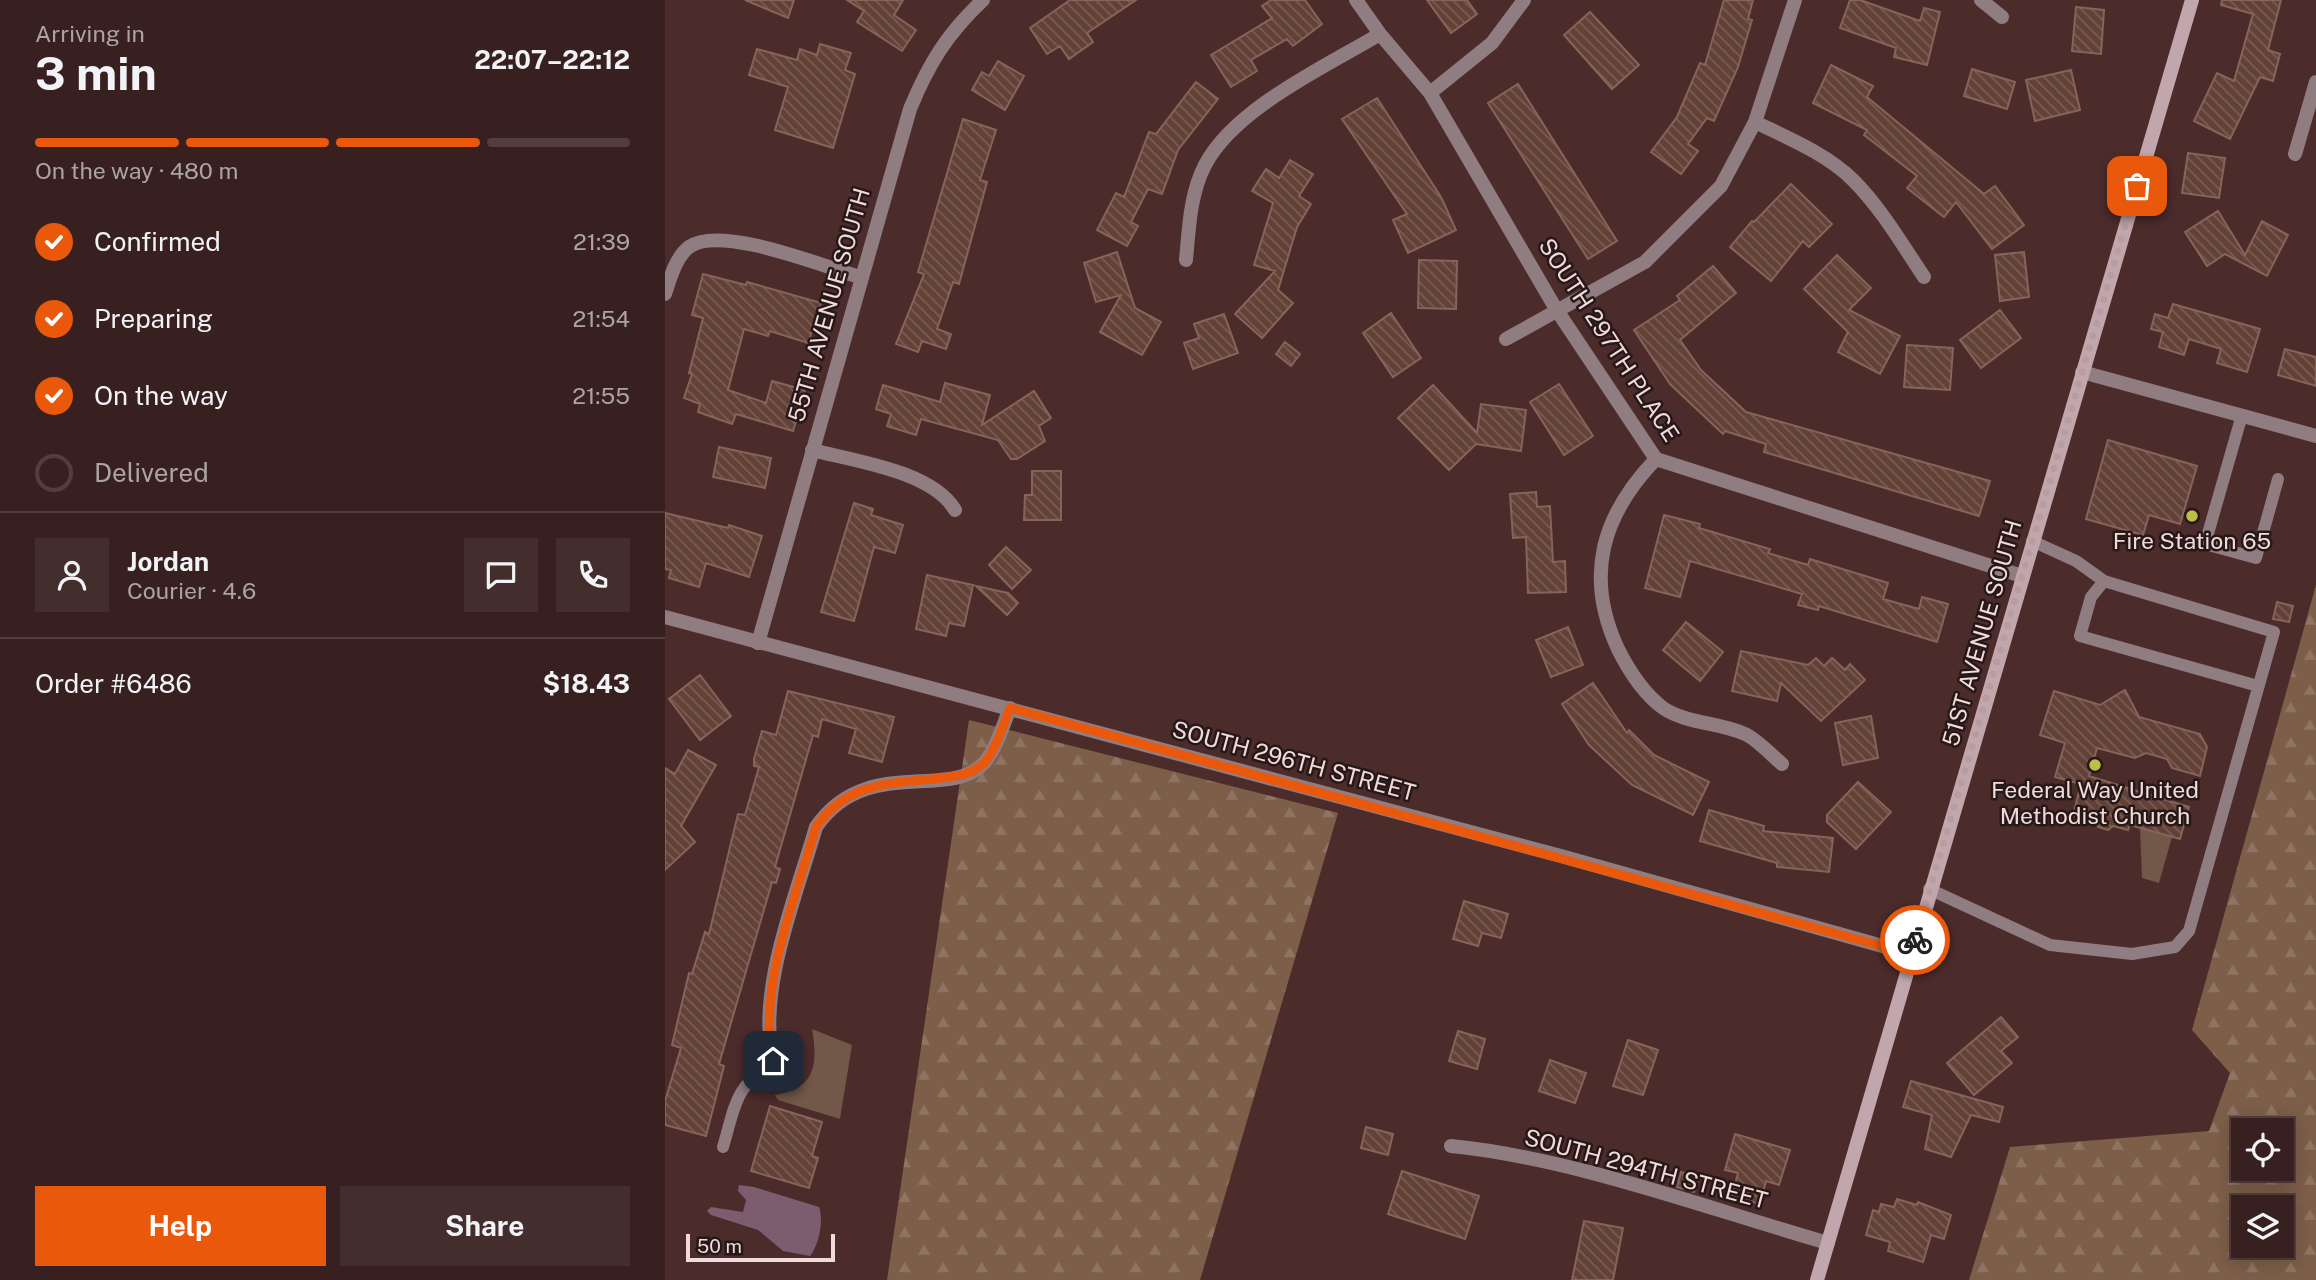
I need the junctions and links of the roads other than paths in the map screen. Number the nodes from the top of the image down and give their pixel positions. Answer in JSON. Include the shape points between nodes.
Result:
{"nodes":[{"id":1,"x":1356,"y":0,"type":"edge"},
{"id":2,"x":1524,"y":0,"type":"edge"},
{"id":3,"x":1795,"y":0,"type":"edge"},
{"id":4,"x":1981,"y":0,"type":"edge"},
{"id":5,"x":2192,"y":0,"type":"edge"},
{"id":6,"x":977,"y":2,"type":"edge"},
{"id":7,"x":2002,"y":17,"type":"dead end"},
{"id":8,"x":1380,"y":34,"type":"junction"},
{"id":9,"x":2316,"y":82,"type":"edge"},
{"id":10,"x":1430,"y":93,"type":"junction"},
{"id":11,"x":1755,"y":122,"type":"junction"},
{"id":12,"x":2295,"y":154,"type":"dead end"},
{"id":13,"x":1186,"y":260,"type":"dead end"},
{"id":14,"x":860,"y":277,"type":"junction"},
{"id":15,"x":1924,"y":277,"type":"dead end"},
{"id":16,"x":665,"y":294,"type":"edge"},
{"id":17,"x":1556,"y":309,"type":"junction"},
{"id":18,"x":1506,"y":339,"type":"dead end"},
{"id":19,"x":2082,"y":372,"type":"junction"},
{"id":20,"x":2242,"y":415,"type":"junction"},
{"id":21,"x":2316,"y":436,"type":"edge"},
{"id":22,"x":812,"y":450,"type":"junction"},
{"id":23,"x":1655,"y":459,"type":"junction"},
{"id":24,"x":2279,"y":479,"type":"dead end"},
{"id":25,"x":955,"y":510,"type":"dead end"},
{"id":26,"x":2032,"y":541,"type":"junction"},
{"id":27,"x":2022,"y":576,"type":"junction"},
{"id":28,"x":2104,"y":580,"type":"junction"},
{"id":29,"x":665,"y":617,"type":"edge"},
{"id":30,"x":758,"y":643,"type":"junction"},
{"id":31,"x":2258,"y":686,"type":"junction"},
{"id":32,"x":1010,"y":708,"type":"junction"},
{"id":33,"x":1782,"y":764,"type":"dead end"},
{"id":34,"x":1929,"y":889,"type":"junction"},
{"id":35,"x":1911,"y":954,"type":"junction"},
{"id":36,"x":773,"y":1061,"type":"joint"},
{"id":37,"x":1451,"y":1146,"type":"dead end"},
{"id":38,"x":723,"y":1147,"type":"dead end"},
{"id":39,"x":1828,"y":1243,"type":"junction"},
{"id":40,"x":1817,"y":1280,"type":"edge"}],
"edges":[{"from":1,"to":8,"type":"street","name":"SOUTH 297TH PLACE"},
{"from":2,"to":10,"type":"street","via":[[1492,43]]},
{"from":3,"to":11,"type":"street"},
{"from":4,"to":7,"type":"street"},
{"from":5,"to":19,"type":"main road","name":"51ST AVENUE SOUTH"},
{"from":6,"to":14,"type":"street","name":"55TH AVENUE SOUTH","via":[[929,64],[894,155]]},
{"from":8,"to":10,"type":"street","name":"SOUTH 297TH PLACE"},
{"from":8,"to":13,"type":"street","via":[[1238,122],[1219,143],[1192,200]]},
{"from":9,"to":12,"type":"street"},
{"from":10,"to":17,"type":"street","name":"SOUTH 297TH PLACE"},
{"from":11,"to":15,"type":"street","via":[[1799,142],[1852,179]]},
{"from":11,"to":17,"type":"street","via":[[1721,186],[1645,262]]},
{"from":14,"to":16,"type":"street","via":[[748,244],[705,241],[680,257]]},
{"from":14,"to":22,"type":"street","name":"55TH AVENUE SOUTH"},
{"from":17,"to":18,"type":"street"},
{"from":17,"to":23,"type":"street","name":"SOUTH 297TH PLACE"},
{"from":19,"to":20,"type":"street"},
{"from":19,"to":26,"type":"main road","name":"51ST AVENUE SOUTH"},
{"from":20,"to":21,"type":"street"},
{"from":20,"to":24,"type":"lane","via":[[2205,544],[2256,558]]},
{"from":22,"to":25,"type":"street","via":[[921,481],[944,495]]},
{"from":22,"to":30,"type":"street","name":"55TH AVENUE SOUTH"},
{"from":23,"to":27,"type":"street","name":"SOUTH 297TH PLACE"},
{"from":23,"to":33,"type":"street","via":[[1623,496],[1602,551],[1601,587],[1616,644],[1635,679],[1665,709],[1746,734]]},
{"from":26,"to":27,"type":"main road","name":"51ST AVENUE SOUTH"},
{"from":26,"to":28,"type":"lane"},
{"from":27,"to":34,"type":"main road","name":"51ST AVENUE SOUTH"},
{"from":28,"to":31,"type":"lane","via":[[2274,632]]},
{"from":28,"to":31,"type":"lane","via":[[2091,597],[2080,636]]},
{"from":29,"to":30,"type":"street","name":"SOUTH 296TH STREET"},
{"from":30,"to":32,"type":"street","name":"SOUTH 296TH STREET"},
{"from":31,"to":34,"type":"lane","via":[[2189,931],[2175,947],[2131,954],[2050,945]]},
{"from":32,"to":35,"type":"street","name":"SOUTH 296TH STREET"},
{"from":32,"to":36,"type":"street","via":[[985,761],[968,774],[872,786],[829,807],[816,827],[772,985],[767,1032]]},
{"from":34,"to":35,"type":"main road","name":"51ST AVENUE SOUTH"},
{"from":35,"to":39,"type":"main road","name":"51ST AVENUE SOUTH"},
{"from":36,"to":38,"type":"lane","via":[[748,1079]]},
{"from":37,"to":39,"type":"street","name":"SOUTH 294TH STREET","via":[[1586,1173]]},
{"from":39,"to":40,"type":"main road","name":"51ST AVENUE SOUTH"}]}
